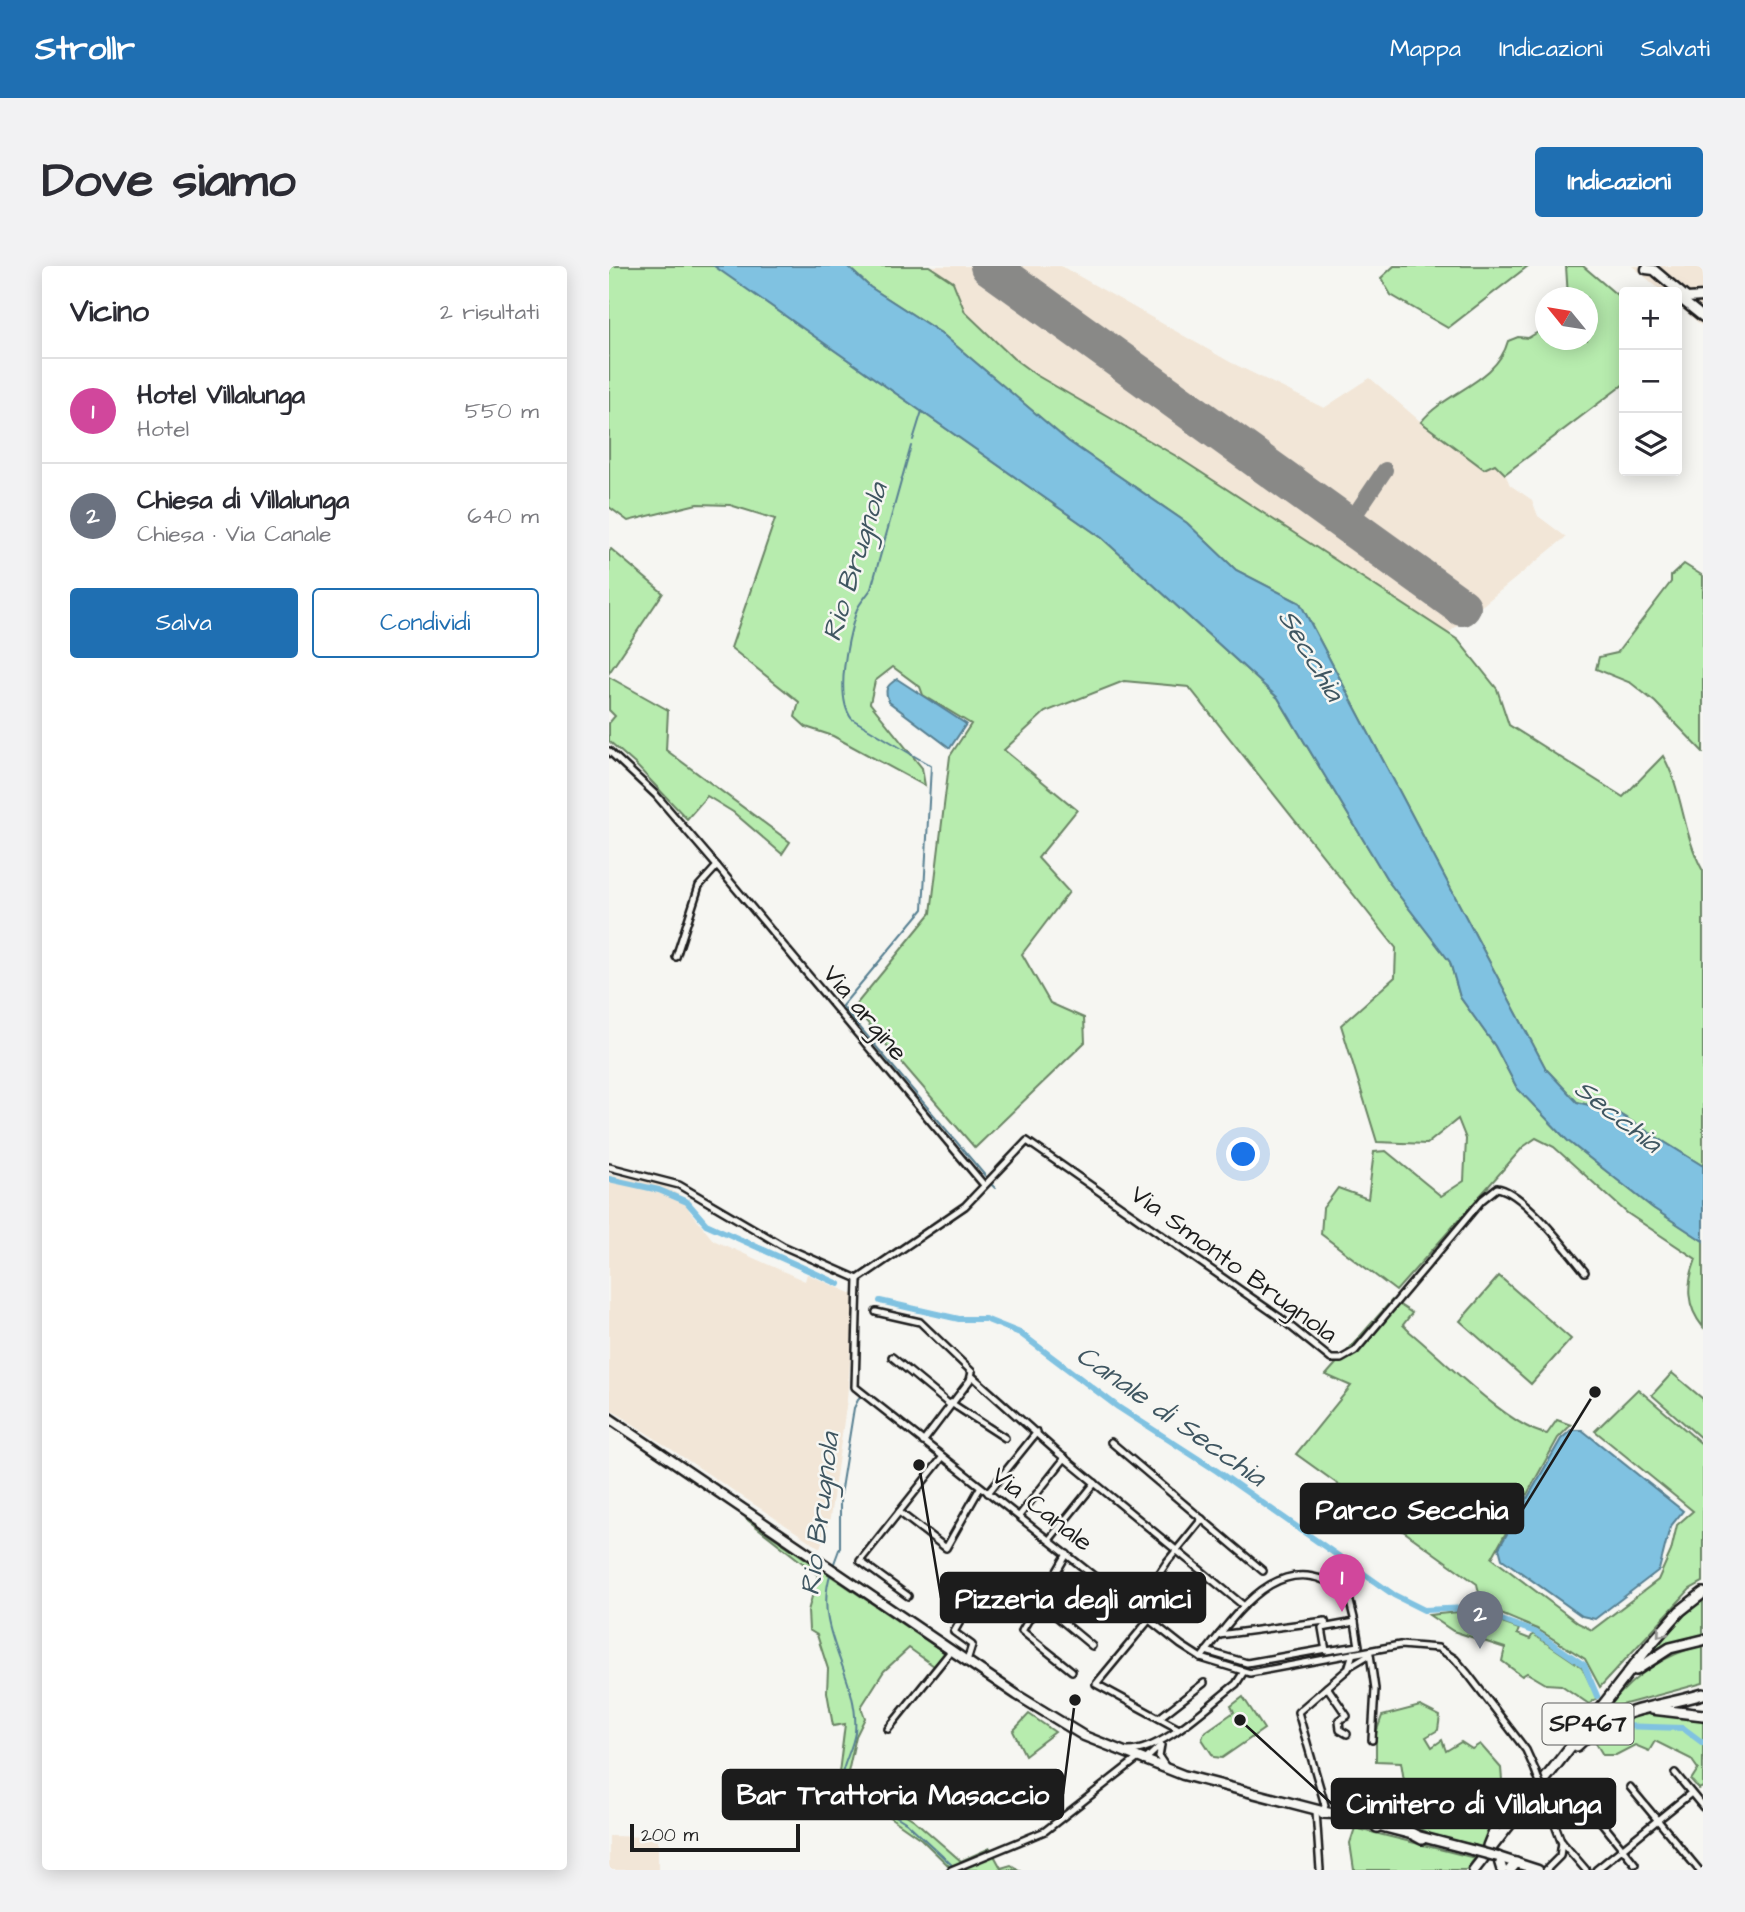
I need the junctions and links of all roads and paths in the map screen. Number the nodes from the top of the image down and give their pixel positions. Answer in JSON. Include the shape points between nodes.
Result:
{"nodes":[{"id":1,"x":1644,"y":268,"type":"edge"},
{"id":2,"x":1667,"y":287,"type":"edge"},
{"id":3,"x":1703,"y":297,"type":"edge"},
{"id":4,"x":1682,"y":299,"type":"edge"},
{"id":5,"x":1703,"y":303,"type":"edge"},
{"id":6,"x":1701,"y":313,"type":"edge"},
{"id":7,"x":609,"y":751,"type":"edge"},
{"id":8,"x":717,"y":866,"type":"junction"},
{"id":9,"x":676,"y":957,"type":"dead end"},
{"id":10,"x":609,"y":1167,"type":"edge"},
{"id":11,"x":987,"y":1182,"type":"junction"},
{"id":12,"x":1585,"y":1272,"type":"dead end"},
{"id":13,"x":858,"y":1279,"type":"junction"},
{"id":14,"x":876,"y":1312,"type":"dead end"},
{"id":15,"x":892,"y":1357,"type":"dead end"},
{"id":16,"x":972,"y":1376,"type":"junction"},
{"id":17,"x":951,"y":1404,"type":"junction"},
{"id":18,"x":609,"y":1418,"type":"edge"},
{"id":19,"x":1037,"y":1432,"type":"junction"},
{"id":20,"x":1005,"y":1438,"type":"dead end"},
{"id":21,"x":923,"y":1442,"type":"junction"},
{"id":22,"x":1111,"y":1442,"type":"dead end"},
{"id":23,"x":942,"y":1458,"type":"junction"},
{"id":24,"x":1065,"y":1458,"type":"junction"},
{"id":25,"x":1095,"y":1483,"type":"junction"},
{"id":26,"x":980,"y":1488,"type":"junction"},
{"id":27,"x":988,"y":1493,"type":"junction"},
{"id":28,"x":899,"y":1512,"type":"junction"},
{"id":29,"x":1019,"y":1517,"type":"junction"},
{"id":30,"x":1202,"y":1519,"type":"junction"},
{"id":31,"x":1049,"y":1540,"type":"junction"},
{"id":32,"x":1177,"y":1550,"type":"junction"},
{"id":33,"x":1067,"y":1554,"type":"junction"},
{"id":34,"x":1263,"y":1571,"type":"dead end"},
{"id":35,"x":1703,"y":1593,"type":"edge"},
{"id":36,"x":908,"y":1596,"type":"dead end"},
{"id":37,"x":1039,"y":1602,"type":"junction"},
{"id":38,"x":969,"y":1606,"type":"dead end"},
{"id":39,"x":1244,"y":1606,"type":"junction"},
{"id":40,"x":1136,"y":1609,"type":"junction"},
{"id":41,"x":1149,"y":1620,"type":"junction"},
{"id":42,"x":1355,"y":1622,"type":"junction"},
{"id":43,"x":1326,"y":1627,"type":"junction"},
{"id":44,"x":1219,"y":1635,"type":"junction"},
{"id":45,"x":1703,"y":1640,"type":"edge"},
{"id":46,"x":1092,"y":1646,"type":"dead end"},
{"id":47,"x":1357,"y":1650,"type":"junction"},
{"id":48,"x":951,"y":1651,"type":"junction"},
{"id":49,"x":1206,"y":1651,"type":"junction"},
{"id":50,"x":1330,"y":1652,"type":"junction"},
{"id":51,"x":1201,"y":1658,"type":"junction"},
{"id":52,"x":967,"y":1661,"type":"junction"},
{"id":53,"x":1350,"y":1666,"type":"junction"},
{"id":54,"x":1072,"y":1671,"type":"dead end"},
{"id":55,"x":1243,"y":1673,"type":"junction"},
{"id":56,"x":1625,"y":1679,"type":"junction"},
{"id":57,"x":1204,"y":1683,"type":"dead end"},
{"id":58,"x":1327,"y":1687,"type":"junction"},
{"id":59,"x":1703,"y":1694,"type":"edge"},
{"id":60,"x":1636,"y":1710,"type":"junction"},
{"id":61,"x":1703,"y":1715,"type":"edge"},
{"id":62,"x":1159,"y":1718,"type":"junction"},
{"id":63,"x":1085,"y":1725,"type":"dead end"},
{"id":64,"x":1177,"y":1728,"type":"junction"},
{"id":65,"x":888,"y":1729,"type":"dead end"},
{"id":66,"x":1079,"y":1733,"type":"junction"},
{"id":67,"x":1347,"y":1734,"type":"dead end"},
{"id":68,"x":1165,"y":1738,"type":"junction"},
{"id":69,"x":1372,"y":1740,"type":"dead end"},
{"id":70,"x":1161,"y":1745,"type":"junction"},
{"id":71,"x":1153,"y":1746,"type":"junction"},
{"id":72,"x":1118,"y":1751,"type":"junction"},
{"id":73,"x":1140,"y":1760,"type":"junction"},
{"id":74,"x":1553,"y":1770,"type":"junction"},
{"id":75,"x":1675,"y":1773,"type":"dead end"},
{"id":76,"x":1183,"y":1776,"type":"junction"},
{"id":77,"x":1630,"y":1787,"type":"dead end"},
{"id":78,"x":1691,"y":1793,"type":"junction"},
{"id":79,"x":1608,"y":1800,"type":"dead end"},
{"id":80,"x":1392,"y":1806,"type":"junction"},
{"id":81,"x":1483,"y":1807,"type":"junction"},
{"id":82,"x":1703,"y":1807,"type":"edge"},
{"id":83,"x":1319,"y":1812,"type":"junction"},
{"id":84,"x":1657,"y":1820,"type":"junction"},
{"id":85,"x":1377,"y":1828,"type":"junction"},
{"id":86,"x":1422,"y":1839,"type":"junction"},
{"id":87,"x":1562,"y":1842,"type":"junction"},
{"id":88,"x":1622,"y":1849,"type":"junction"},
{"id":89,"x":1572,"y":1855,"type":"junction"},
{"id":90,"x":1560,"y":1856,"type":"junction"},
{"id":91,"x":1498,"y":1857,"type":"junction"},
{"id":92,"x":1635,"y":1864,"type":"dead end"},
{"id":93,"x":1514,"y":1868,"type":"edge"},
{"id":94,"x":1475,"y":1869,"type":"edge"},
{"id":95,"x":952,"y":1870,"type":"edge"},
{"id":96,"x":1320,"y":1870,"type":"edge"},
{"id":97,"x":1502,"y":1870,"type":"edge"},
{"id":98,"x":1538,"y":1870,"type":"edge"},
{"id":99,"x":1546,"y":1870,"type":"edge"},
{"id":100,"x":1586,"y":1870,"type":"edge"},
{"id":101,"x":1596,"y":1870,"type":"edge"},
{"id":102,"x":1699,"y":1870,"type":"edge"}],
"edges":[{"from":1,"to":2,"type":"main road"},
{"from":1,"to":3,"type":"main road","via":[[1653,269],[1687,298]]},
{"from":4,"to":6,"type":"main road"},
{"from":5,"to":6,"type":"main road"},
{"from":7,"to":8,"type":"street","name":"Via argine","via":[[656,795]]},
{"from":8,"to":9,"type":"street","via":[[699,886]]},
{"from":8,"to":11,"type":"street","name":"Via argine"},
{"from":10,"to":13,"type":"street","via":[[679,1185],[783,1246]]},
{"from":11,"to":12,"type":"street","name":"Via Smonto Brugnola","via":[[1027,1141],[1279,1317],[1331,1359],[1355,1351],[1497,1188],[1514,1195]]},
{"from":11,"to":13,"type":"street","name":"Via Smonto Brugnola","via":[[956,1213]]},
{"from":13,"to":21,"type":"street","name":"Via Canale","via":[[855,1387]]},
{"from":14,"to":16,"type":"street","via":[[920,1322],[970,1368]]},
{"from":15,"to":17,"type":"street"},
{"from":16,"to":17,"type":"street"},
{"from":16,"to":19,"type":"street"},
{"from":17,"to":20,"type":"street"},
{"from":17,"to":21,"type":"street"},
{"from":18,"to":48,"type":"main road"},
{"from":19,"to":24,"type":"street"},
{"from":19,"to":27,"type":"street"},
{"from":21,"to":23,"type":"street","name":"Via Canale"},
{"from":22,"to":30,"type":"street"},
{"from":23,"to":26,"type":"street","name":"Via Canale"},
{"from":23,"to":28,"type":"street"},
{"from":24,"to":25,"type":"street"},
{"from":24,"to":29,"type":"street"},
{"from":25,"to":31,"type":"street"},
{"from":25,"to":32,"type":"street"},
{"from":26,"to":27,"type":"street","name":"Via Canale"},
{"from":26,"to":28,"type":"street","via":[[946,1548]]},
{"from":27,"to":29,"type":"street","name":"Via Canale"},
{"from":28,"to":36,"type":"street","via":[[860,1561]]},
{"from":29,"to":31,"type":"street","name":"Via Canale"},
{"from":30,"to":32,"type":"street"},
{"from":30,"to":34,"type":"street"},
{"from":31,"to":33,"type":"street","name":"Via Canale"},
{"from":32,"to":39,"type":"street"},
{"from":32,"to":40,"type":"street"},
{"from":33,"to":37,"type":"street"},
{"from":33,"to":40,"type":"street","name":"Via Canale"},
{"from":35,"to":56,"type":"main road","number":"SP467","one_way":true,"via":[[1680,1611]]},
{"from":37,"to":46,"type":"street"},
{"from":37,"to":54,"type":"street","via":[[1022,1631]]},
{"from":38,"to":52,"type":"street","via":[[954,1632],[972,1645]]},
{"from":39,"to":42,"type":"street","via":[[1282,1578],[1310,1574],[1348,1594]]},
{"from":39,"to":44,"type":"street"},
{"from":40,"to":41,"type":"street","name":"Via Canale"},
{"from":41,"to":51,"type":"street","name":"Via Canale"},
{"from":41,"to":62,"type":"street","via":[[1096,1684]]},
{"from":42,"to":43,"type":"street"},
{"from":42,"to":47,"type":"street"},
{"from":43,"to":44,"type":"street","via":[[1325,1621]]},
{"from":43,"to":50,"type":"street","via":[[1322,1628]]},
{"from":44,"to":49,"type":"street"},
{"from":45,"to":56,"type":"main road","via":[[1669,1648]]},
{"from":47,"to":50,"type":"street"},
{"from":47,"to":53,"type":"street"},
{"from":47,"to":87,"type":"street","bridge":true,"via":[[1418,1644],[1448,1653],[1525,1750]]},
{"from":48,"to":52,"type":"main road"},
{"from":48,"to":65,"type":"street"},
{"from":49,"to":50,"type":"street","via":[[1247,1663]]},
{"from":49,"to":51,"type":"street"},
{"from":50,"to":55,"type":"street","name":"Via Canale"},
{"from":51,"to":55,"type":"street","name":"Via Canale"},
{"from":52,"to":66,"type":"main road"},
{"from":53,"to":58,"type":"street"},
{"from":53,"to":69,"type":"street","via":[[1370,1654],[1375,1689]]},
{"from":55,"to":64,"type":"street"},
{"from":56,"to":74,"type":"main road","number":"SP467"},
{"from":57,"to":62,"type":"street"},
{"from":58,"to":67,"type":"street","via":[[1347,1716],[1339,1720],[1340,1730]]},
{"from":58,"to":83,"type":"street","via":[[1298,1712],[1325,1805]]},
{"from":59,"to":60,"type":"main road"},
{"from":60,"to":61,"type":"main road","via":[[1663,1708]]},
{"from":60,"to":74,"type":"main road","via":[[1595,1729]]},
{"from":62,"to":64,"type":"street"},
{"from":63,"to":66,"type":"street"},
{"from":64,"to":68,"type":"street"},
{"from":66,"to":72,"type":"main road"},
{"from":68,"to":70,"type":"street"},
{"from":68,"to":71,"type":"street"},
{"from":70,"to":73,"type":"street"},
{"from":70,"to":76,"type":"street","via":[[1161,1762]]},
{"from":71,"to":72,"type":"street"},
{"from":71,"to":73,"type":"street"},
{"from":72,"to":73,"type":"main road"},
{"from":73,"to":76,"type":"main road"},
{"from":73,"to":95,"type":"street","via":[[1045,1831]]},
{"from":74,"to":81,"type":"main road","via":[[1518,1802]]},
{"from":74,"to":94,"type":"main road"},
{"from":75,"to":78,"type":"street"},
{"from":76,"to":83,"type":"main road"},
{"from":77,"to":84,"type":"street"},
{"from":78,"to":82,"type":"street"},
{"from":78,"to":84,"type":"street"},
{"from":79,"to":88,"type":"street","via":[[1591,1809]]},
{"from":80,"to":81,"type":"main road"},
{"from":80,"to":83,"type":"main road","via":[[1363,1816]]},
{"from":80,"to":85,"type":"main road"},
{"from":80,"to":86,"type":"main road","via":[[1393,1823]]},
{"from":81,"to":94,"type":"main road","via":[[1497,1824]]},
{"from":83,"to":85,"type":"main road"},
{"from":83,"to":96,"type":"street"},
{"from":84,"to":88,"type":"street"},
{"from":84,"to":102,"type":"street"},
{"from":85,"to":86,"type":"main road"},
{"from":86,"to":91,"type":"main road","bridge":true},
{"from":87,"to":89,"type":"street"},
{"from":87,"to":90,"type":"street"},
{"from":88,"to":92,"type":"street"},
{"from":88,"to":101,"type":"street"},
{"from":89,"to":90,"type":"street"},
{"from":89,"to":100,"type":"street"},
{"from":90,"to":99,"type":"street"},
{"from":91,"to":93,"type":"main road"},
{"from":91,"to":97,"type":"main road"},
{"from":93,"to":98,"type":"main road"}]}
